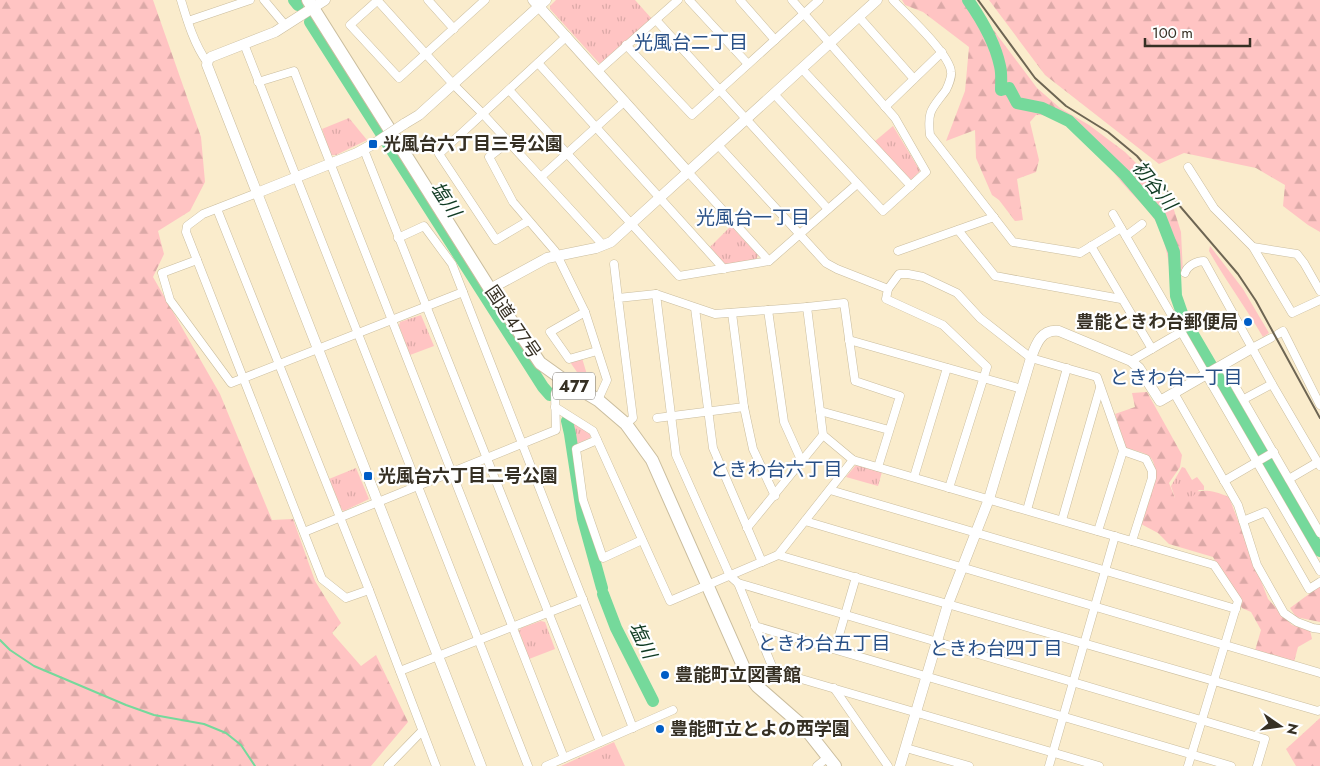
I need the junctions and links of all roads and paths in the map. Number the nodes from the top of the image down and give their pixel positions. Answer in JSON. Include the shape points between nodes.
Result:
{"nodes":[{"id":1,"x":181,"y":0,"type":"edge"},
{"id":2,"x":250,"y":0,"type":"edge"},
{"id":3,"x":264,"y":0,"type":"edge"},
{"id":4,"x":324,"y":0,"type":"edge"},
{"id":5,"x":378,"y":0,"type":"edge"},
{"id":6,"x":428,"y":0,"type":"edge"},
{"id":7,"x":678,"y":0,"type":"edge"},
{"id":8,"x":689,"y":0,"type":"edge"},
{"id":9,"x":740,"y":0,"type":"edge"},
{"id":10,"x":792,"y":0,"type":"edge"},
{"id":11,"x":819,"y":0,"type":"edge"},
{"id":12,"x":877,"y":0,"type":"edge"},
{"id":13,"x":893,"y":0,"type":"edge"},
{"id":14,"x":482,"y":1,"type":"edge"},
{"id":15,"x":539,"y":2,"type":"edge"},
{"id":16,"x":310,"y":4,"type":"edge"},
{"id":17,"x":804,"y":14,"type":"junction"},
{"id":18,"x":859,"y":16,"type":"junction"},
{"id":19,"x":656,"y":20,"type":"junction"},
{"id":20,"x":188,"y":22,"type":"junction"},
{"id":21,"x":285,"y":25,"type":"junction"},
{"id":22,"x":454,"y":29,"type":"junction"},
{"id":23,"x":567,"y":36,"type":"junction"},
{"id":24,"x":775,"y":40,"type":"junction"},
{"id":25,"x":830,"y":43,"type":"junction"},
{"id":26,"x":244,"y":44,"type":"junction"},
{"id":27,"x":626,"y":45,"type":"junction"},
{"id":28,"x":942,"y":52,"type":"junction"},
{"id":29,"x":426,"y":53,"type":"junction"},
{"id":30,"x":207,"y":62,"type":"junction"},
{"id":31,"x":538,"y":63,"type":"junction"},
{"id":32,"x":748,"y":64,"type":"junction"},
{"id":33,"x":802,"y":69,"type":"junction"},
{"id":34,"x":598,"y":71,"type":"junction"},
{"id":35,"x":914,"y":79,"type":"junction"},
{"id":36,"x":258,"y":82,"type":"junction"},
{"id":37,"x":453,"y":84,"type":"junction"},
{"id":38,"x":509,"y":90,"type":"junction"},
{"id":39,"x":720,"y":90,"type":"junction"},
{"id":40,"x":774,"y":94,"type":"junction"},
{"id":41,"x":625,"y":101,"type":"junction"},
{"id":42,"x":885,"y":107,"type":"junction"},
{"id":43,"x":482,"y":114,"type":"junction"},
{"id":44,"x":746,"y":119,"type":"junction"},
{"id":45,"x":596,"y":127,"type":"junction"},
{"id":46,"x":508,"y":142,"type":"junction"},
{"id":47,"x":718,"y":145,"type":"junction"},
{"id":48,"x":364,"y":150,"type":"junction"},
{"id":49,"x":567,"y":154,"type":"junction"},
{"id":50,"x":330,"y":164,"type":"junction"},
{"id":51,"x":1188,"y":167,"type":"dead end"},
{"id":52,"x":688,"y":172,"type":"junction"},
{"id":53,"x":296,"y":178,"type":"junction"},
{"id":54,"x":541,"y":178,"type":"junction"},
{"id":55,"x":857,"y":184,"type":"junction"},
{"id":56,"x":911,"y":186,"type":"junction"},
{"id":57,"x":257,"y":193,"type":"junction"},
{"id":58,"x":660,"y":198,"type":"junction"},
{"id":59,"x":218,"y":209,"type":"junction"},
{"id":60,"x":828,"y":209,"type":"junction"},
{"id":61,"x":1113,"y":214,"type":"dead end"},
{"id":62,"x":994,"y":217,"type":"junction"},
{"id":63,"x":528,"y":221,"type":"junction"},
{"id":64,"x":631,"y":224,"type":"junction"},
{"id":65,"x":1142,"y":224,"type":"dead end"},
{"id":66,"x":1121,"y":228,"type":"junction"},
{"id":67,"x":958,"y":230,"type":"junction"},
{"id":68,"x":800,"y":234,"type":"junction"},
{"id":69,"x":1126,"y":236,"type":"junction"},
{"id":70,"x":398,"y":238,"type":"junction"},
{"id":71,"x":603,"y":245,"type":"junction"},
{"id":72,"x":1091,"y":246,"type":"junction"},
{"id":73,"x":1253,"y":247,"type":"junction"},
{"id":74,"x":898,"y":251,"type":"dead end"},
{"id":75,"x":558,"y":256,"type":"junction"},
{"id":76,"x":197,"y":260,"type":"junction"},
{"id":77,"x":769,"y":261,"type":"junction"},
{"id":78,"x":614,"y":264,"type":"dead end"},
{"id":79,"x":724,"y":269,"type":"junction"},
{"id":80,"x":1185,"y":273,"type":"dead end"},
{"id":81,"x":490,"y":289,"type":"junction"},
{"id":82,"x":888,"y":289,"type":"junction"},
{"id":83,"x":1320,"y":291,"type":"edge"},
{"id":84,"x":463,"y":292,"type":"junction"},
{"id":85,"x":656,"y":294,"type":"junction"},
{"id":86,"x":618,"y":298,"type":"junction"},
{"id":87,"x":1121,"y":299,"type":"junction"},
{"id":88,"x":1320,"y":300,"type":"edge"},
{"id":89,"x":426,"y":306,"type":"junction"},
{"id":90,"x":807,"y":307,"type":"junction"},
{"id":91,"x":695,"y":308,"type":"junction"},
{"id":92,"x":768,"y":310,"type":"junction"},
{"id":93,"x":586,"y":312,"type":"junction"},
{"id":94,"x":732,"y":313,"type":"junction"},
{"id":95,"x":392,"y":320,"type":"junction"},
{"id":96,"x":1181,"y":332,"type":"junction"},
{"id":97,"x":358,"y":333,"type":"junction"},
{"id":98,"x":849,"y":340,"type":"junction"},
{"id":99,"x":1252,"y":348,"type":"junction"},
{"id":100,"x":318,"y":349,"type":"junction"},
{"id":101,"x":1152,"y":349,"type":"junction"},
{"id":102,"x":597,"y":351,"type":"junction"},
{"id":103,"x":1031,"y":358,"type":"junction"},
{"id":104,"x":1131,"y":361,"type":"junction"},
{"id":105,"x":279,"y":364,"type":"junction"},
{"id":106,"x":1223,"y":365,"type":"junction"},
{"id":107,"x":948,"y":368,"type":"junction"},
{"id":108,"x":1066,"y":368,"type":"junction"},
{"id":109,"x":1206,"y":374,"type":"junction"},
{"id":110,"x":243,"y":378,"type":"junction"},
{"id":111,"x":561,"y":378,"type":"junction"},
{"id":112,"x":983,"y":378,"type":"junction"},
{"id":113,"x":1272,"y":384,"type":"junction"},
{"id":114,"x":1100,"y":387,"type":"junction"},
{"id":115,"x":1022,"y":389,"type":"junction"},
{"id":116,"x":1317,"y":393,"type":"edge"},
{"id":117,"x":1174,"y":394,"type":"junction"},
{"id":118,"x":1244,"y":399,"type":"junction"},
{"id":119,"x":598,"y":400,"type":"junction"},
{"id":120,"x":1320,"y":405,"type":"edge"},
{"id":121,"x":555,"y":407,"type":"junction"},
{"id":122,"x":744,"y":407,"type":"junction"},
{"id":123,"x":820,"y":411,"type":"junction"},
{"id":124,"x":708,"y":412,"type":"junction"},
{"id":125,"x":671,"y":416,"type":"junction"},
{"id":126,"x":656,"y":418,"type":"dead end"},
{"id":127,"x":626,"y":424,"type":"junction"},
{"id":128,"x":889,"y":430,"type":"junction"},
{"id":129,"x":823,"y":435,"type":"junction"},
{"id":130,"x":597,"y":440,"type":"junction"},
{"id":131,"x":522,"y":444,"type":"junction"},
{"id":132,"x":1123,"y":451,"type":"junction"},
{"id":133,"x":1274,"y":452,"type":"junction"},
{"id":134,"x":486,"y":458,"type":"junction"},
{"id":135,"x":854,"y":460,"type":"junction"},
{"id":136,"x":802,"y":462,"type":"junction"},
{"id":137,"x":1257,"y":462,"type":"junction"},
{"id":138,"x":1319,"y":464,"type":"edge"},
{"id":139,"x":878,"y":467,"type":"junction"},
{"id":140,"x":452,"y":472,"type":"junction"},
{"id":141,"x":914,"y":477,"type":"junction"},
{"id":142,"x":1289,"y":479,"type":"junction"},
{"id":143,"x":1224,"y":481,"type":"junction"},
{"id":144,"x":418,"y":486,"type":"junction"},
{"id":145,"x":949,"y":488,"type":"junction"},
{"id":146,"x":830,"y":490,"type":"junction"},
{"id":147,"x":776,"y":496,"type":"junction"},
{"id":148,"x":989,"y":499,"type":"junction"},
{"id":149,"x":378,"y":502,"type":"junction"},
{"id":150,"x":1027,"y":510,"type":"junction"},
{"id":151,"x":340,"y":517,"type":"junction"},
{"id":152,"x":1062,"y":520,"type":"junction"},
{"id":153,"x":805,"y":521,"type":"junction"},
{"id":154,"x":1243,"y":521,"type":"junction"},
{"id":155,"x":748,"y":528,"type":"junction"},
{"id":156,"x":1098,"y":531,"type":"junction"},
{"id":157,"x":304,"y":532,"type":"junction"},
{"id":158,"x":976,"y":533,"type":"junction"},
{"id":159,"x":1320,"y":533,"type":"edge"},
{"id":160,"x":1115,"y":536,"type":"junction"},
{"id":161,"x":642,"y":540,"type":"junction"},
{"id":162,"x":1132,"y":541,"type":"junction"},
{"id":163,"x":778,"y":555,"type":"junction"},
{"id":164,"x":762,"y":562,"type":"junction"},
{"id":165,"x":962,"y":568,"type":"junction"},
{"id":166,"x":1319,"y":568,"type":"edge"},
{"id":167,"x":1105,"y":571,"type":"junction"},
{"id":168,"x":730,"y":576,"type":"junction"},
{"id":169,"x":856,"y":577,"type":"junction"},
{"id":170,"x":1320,"y":582,"type":"edge"},
{"id":171,"x":738,"y":583,"type":"junction"},
{"id":172,"x":708,"y":585,"type":"junction"},
{"id":173,"x":369,"y":590,"type":"junction"},
{"id":174,"x":583,"y":599,"type":"junction"},
{"id":175,"x":948,"y":604,"type":"junction"},
{"id":176,"x":1095,"y":607,"type":"junction"},
{"id":177,"x":1236,"y":609,"type":"junction"},
{"id":178,"x":548,"y":612,"type":"junction"},
{"id":179,"x":845,"y":615,"type":"junction"},
{"id":180,"x":755,"y":626,"type":"junction"},
{"id":181,"x":512,"y":627,"type":"junction"},
{"id":182,"x":1320,"y":629,"type":"edge"},
{"id":183,"x":478,"y":640,"type":"junction"},
{"id":184,"x":937,"y":642,"type":"junction"},
{"id":185,"x":1084,"y":644,"type":"junction"},
{"id":186,"x":1225,"y":645,"type":"junction"},
{"id":187,"x":835,"y":649,"type":"junction"},
{"id":188,"x":439,"y":656,"type":"junction"},
{"id":189,"x":400,"y":671,"type":"junction"},
{"id":190,"x":1320,"y":673,"type":"edge"},
{"id":191,"x":927,"y":676,"type":"junction"},
{"id":192,"x":1214,"y":681,"type":"junction"},
{"id":193,"x":1073,"y":682,"type":"junction"},
{"id":194,"x":834,"y":688,"type":"junction"},
{"id":195,"x":673,"y":710,"type":"dead end"},
{"id":196,"x":1320,"y":710,"type":"edge"},
{"id":197,"x":916,"y":712,"type":"junction"},
{"id":198,"x":1063,"y":716,"type":"junction"},
{"id":199,"x":1201,"y":720,"type":"junction"},
{"id":200,"x":633,"y":728,"type":"junction"},
{"id":201,"x":422,"y":731,"type":"junction"},
{"id":202,"x":600,"y":742,"type":"junction"},
{"id":203,"x":906,"y":748,"type":"junction"},
{"id":204,"x":1052,"y":752,"type":"junction"},
{"id":205,"x":1191,"y":754,"type":"junction"},
{"id":206,"x":564,"y":758,"type":"junction"},
{"id":207,"x":832,"y":762,"type":"edge"},
{"id":208,"x":390,"y":765,"type":"edge"},
{"id":209,"x":898,"y":765,"type":"edge"},
{"id":210,"x":436,"y":766,"type":"edge"},
{"id":211,"x":482,"y":766,"type":"edge"},
{"id":212,"x":528,"y":766,"type":"edge"},
{"id":213,"x":546,"y":766,"type":"edge"},
{"id":214,"x":817,"y":766,"type":"edge"},
{"id":215,"x":888,"y":766,"type":"edge"},
{"id":216,"x":969,"y":766,"type":"edge"},
{"id":217,"x":1048,"y":766,"type":"edge"},
{"id":218,"x":1099,"y":766,"type":"edge"},
{"id":219,"x":1188,"y":766,"type":"edge"},
{"id":220,"x":1230,"y":766,"type":"edge"},
{"id":221,"x":1257,"y":766,"type":"edge"}],
"edges":[{"from":1,"to":20,"type":"street"},
{"from":2,"to":20,"type":"street"},
{"from":3,"to":21,"type":"street"},
{"from":4,"to":16,"type":"street"},
{"from":5,"to":29,"type":"street"},
{"from":5,"to":29,"type":"street","via":[[350,25],[399,78]]},
{"from":6,"to":22,"type":"street"},
{"from":7,"to":19,"type":"street"},
{"from":8,"to":32,"type":"street"},
{"from":9,"to":24,"type":"street"},
{"from":10,"to":17,"type":"street"},
{"from":11,"to":17,"type":"street"},
{"from":12,"to":18,"type":"street"},
{"from":13,"to":28,"type":"street"},
{"from":14,"to":22,"type":"street"},
{"from":15,"to":23,"type":"street"},
{"from":15,"to":37,"type":"street"},
{"from":16,"to":21,"type":"street"},
{"from":16,"to":81,"type":"highway","name":"国道477号","number":"477"},
{"from":17,"to":24,"type":"street"},
{"from":17,"to":25,"type":"street"},
{"from":18,"to":25,"type":"street"},
{"from":18,"to":35,"type":"street"},
{"from":19,"to":27,"type":"street"},
{"from":19,"to":39,"type":"street"},
{"from":20,"to":30,"type":"street"},
{"from":21,"to":26,"type":"street"},
{"from":22,"to":29,"type":"street"},
{"from":23,"to":31,"type":"street"},
{"from":23,"to":34,"type":"street"},
{"from":24,"to":32,"type":"street"},
{"from":25,"to":33,"type":"street"},
{"from":25,"to":42,"type":"street"},
{"from":26,"to":30,"type":"street","via":[[213,56]]},
{"from":26,"to":36,"type":"street"},
{"from":27,"to":34,"type":"street"},
{"from":27,"to":39,"type":"street","via":[[692,114]]},
{"from":28,"to":35,"type":"street"},
{"from":28,"to":62,"type":"street","via":[[951,72],[947,88],[934,103],[928,119],[930,135]]},
{"from":29,"to":37,"type":"street"},
{"from":30,"to":57,"type":"street"},
{"from":31,"to":38,"type":"street"},
{"from":31,"to":45,"type":"street"},
{"from":32,"to":39,"type":"street"},
{"from":33,"to":40,"type":"street"},
{"from":33,"to":56,"type":"street"},
{"from":34,"to":41,"type":"street"},
{"from":35,"to":42,"type":"street"},
{"from":36,"to":50,"type":"street","via":[[294,71]]},
{"from":36,"to":53,"type":"street"},
{"from":37,"to":43,"type":"street"},
{"from":37,"to":48,"type":"street","bridge":true,"via":[[419,115]]},
{"from":38,"to":43,"type":"street"},
{"from":38,"to":49,"type":"street"},
{"from":39,"to":44,"type":"street"},
{"from":40,"to":44,"type":"street"},
{"from":40,"to":55,"type":"street"},
{"from":41,"to":45,"type":"street"},
{"from":41,"to":52,"type":"street"},
{"from":42,"to":56,"type":"street","via":[[895,118],[926,172]]},
{"from":43,"to":46,"type":"street"},
{"from":43,"to":63,"type":"street","via":[[439,154],[496,240]]},
{"from":44,"to":47,"type":"street"},
{"from":44,"to":60,"type":"street"},
{"from":45,"to":49,"type":"street"},
{"from":45,"to":58,"type":"street"},
{"from":46,"to":54,"type":"street"},
{"from":46,"to":63,"type":"street","via":[[489,157],[512,202]]},
{"from":47,"to":52,"type":"street"},
{"from":47,"to":68,"type":"street"},
{"from":48,"to":50,"type":"street"},
{"from":48,"to":70,"type":"street"},
{"from":49,"to":54,"type":"street"},
{"from":49,"to":64,"type":"street"},
{"from":50,"to":53,"type":"street"},
{"from":50,"to":95,"type":"street"},
{"from":51,"to":73,"type":"street","via":[[1214,208]]},
{"from":52,"to":58,"type":"street"},
{"from":52,"to":77,"type":"street"},
{"from":53,"to":57,"type":"street"},
{"from":53,"to":97,"type":"street"},
{"from":54,"to":71,"type":"street"},
{"from":55,"to":56,"type":"street","via":[[883,211]]},
{"from":55,"to":60,"type":"street"},
{"from":57,"to":59,"type":"street"},
{"from":57,"to":100,"type":"street"},
{"from":58,"to":64,"type":"street"},
{"from":58,"to":79,"type":"street"},
{"from":59,"to":76,"type":"street","via":[[187,226],[186,232]]},
{"from":59,"to":105,"type":"street"},
{"from":60,"to":68,"type":"street"},
{"from":61,"to":66,"type":"street"},
{"from":62,"to":67,"type":"street"},
{"from":62,"to":72,"type":"street","via":[[1013,242],[1080,253]]},
{"from":63,"to":75,"type":"street"},
{"from":64,"to":71,"type":"street"},
{"from":64,"to":79,"type":"street","via":[[679,276]]},
{"from":65,"to":69,"type":"street"},
{"from":66,"to":69,"type":"street"},
{"from":66,"to":72,"type":"street"},
{"from":67,"to":74,"type":"street"},
{"from":67,"to":87,"type":"street","via":[[996,276]]},
{"from":68,"to":77,"type":"street"},
{"from":68,"to":82,"type":"street","via":[[826,263]]},
{"from":69,"to":96,"type":"street"},
{"from":70,"to":84,"type":"street","via":[[424,226],[452,264]]},
{"from":70,"to":89,"type":"street"},
{"from":71,"to":75,"type":"street"},
{"from":72,"to":87,"type":"street"},
{"from":73,"to":83,"type":"street","via":[[1297,254]]},
{"from":73,"to":88,"type":"street","via":[[1292,313]]},
{"from":75,"to":81,"type":"street","via":[[538,262]]},
{"from":75,"to":93,"type":"street"},
{"from":76,"to":110,"type":"street"},
{"from":76,"to":110,"type":"street","via":[[162,274],[170,300],[231,383]]},
{"from":77,"to":79,"type":"street"},
{"from":78,"to":86,"type":"street"},
{"from":80,"to":99,"type":"street","via":[[1187,268],[1204,261]]},
{"from":81,"to":111,"type":"highway","name":"国道477号","number":"477","via":[[540,362]]},
{"from":82,"to":103,"type":"street","via":[[899,274],[908,274],[957,293],[980,318]]},
{"from":82,"to":112,"type":"street","via":[[886,299],[943,325],[987,366]]},
{"from":84,"to":89,"type":"street"},
{"from":84,"to":131,"type":"street"},
{"from":85,"to":86,"type":"street"},
{"from":85,"to":91,"type":"street"},
{"from":85,"to":125,"type":"street"},
{"from":86,"to":127,"type":"street","via":[[633,418]]},
{"from":87,"to":101,"type":"street"},
{"from":89,"to":95,"type":"street"},
{"from":89,"to":134,"type":"street"},
{"from":90,"to":92,"type":"street"},
{"from":90,"to":98,"type":"street","via":[[844,303]]},
{"from":90,"to":123,"type":"street"},
{"from":91,"to":94,"type":"street","via":[[716,314]]},
{"from":91,"to":124,"type":"street"},
{"from":92,"to":94,"type":"street"},
{"from":92,"to":136,"type":"street","via":[[784,422]]},
{"from":93,"to":102,"type":"street"},
{"from":93,"to":102,"type":"street","via":[[550,332],[568,359]]},
{"from":94,"to":122,"type":"street"},
{"from":95,"to":97,"type":"street"},
{"from":95,"to":140,"type":"street"},
{"from":96,"to":101,"type":"street"},
{"from":96,"to":109,"type":"street"},
{"from":97,"to":100,"type":"street"},
{"from":97,"to":144,"type":"street"},
{"from":98,"to":107,"type":"street"},
{"from":98,"to":128,"type":"street","via":[[855,381],[900,396]]},
{"from":99,"to":106,"type":"street"},
{"from":99,"to":113,"type":"street"},
{"from":99,"to":116,"type":"street","via":[[1283,331]]},
{"from":100,"to":105,"type":"street"},
{"from":100,"to":149,"type":"street"},
{"from":101,"to":104,"type":"street"},
{"from":102,"to":119,"type":"street","via":[[607,380]]},
{"from":103,"to":104,"type":"street","via":[[1041,336],[1052,330]]},
{"from":103,"to":108,"type":"street"},
{"from":103,"to":115,"type":"street"},
{"from":104,"to":117,"type":"street","via":[[1160,401]]},
{"from":105,"to":110,"type":"street"},
{"from":105,"to":151,"type":"street"},
{"from":106,"to":109,"type":"street"},
{"from":106,"to":118,"type":"street"},
{"from":107,"to":112,"type":"street"},
{"from":107,"to":141,"type":"street"},
{"from":108,"to":114,"type":"street","via":[[1096,377]]},
{"from":108,"to":150,"type":"street"},
{"from":109,"to":117,"type":"street"},
{"from":109,"to":137,"type":"street"},
{"from":110,"to":157,"type":"street"},
{"from":111,"to":119,"type":"highway","name":"国道477号","number":"477"},
{"from":111,"to":121,"type":"street","via":[[555,394]]},
{"from":112,"to":115,"type":"street"},
{"from":112,"to":145,"type":"street"},
{"from":113,"to":118,"type":"street"},
{"from":113,"to":138,"type":"street"},
{"from":114,"to":132,"type":"street"},
{"from":114,"to":152,"type":"street"},
{"from":115,"to":148,"type":"street"},
{"from":116,"to":120,"type":"street"},
{"from":117,"to":143,"type":"street"},
{"from":118,"to":133,"type":"street"},
{"from":119,"to":127,"type":"highway","name":"国道477号","number":"477"},
{"from":121,"to":130,"type":"street","via":[[593,431]]},
{"from":121,"to":131,"type":"street","via":[[556,430]]},
{"from":122,"to":124,"type":"street"},
{"from":122,"to":147,"type":"street","via":[[753,448]]},
{"from":123,"to":128,"type":"street"},
{"from":123,"to":129,"type":"street"},
{"from":124,"to":125,"type":"street"},
{"from":124,"to":155,"type":"street","via":[[713,448]]},
{"from":125,"to":126,"type":"street"},
{"from":125,"to":168,"type":"street","via":[[676,455]]},
{"from":127,"to":172,"type":"highway","name":"国道477号","number":"477","via":[[652,460]]},
{"from":128,"to":139,"type":"street"},
{"from":129,"to":135,"type":"street"},
{"from":129,"to":136,"type":"street"},
{"from":130,"to":161,"type":"street"},
{"from":130,"to":161,"type":"street","via":[[576,449],[583,500],[603,558]]},
{"from":131,"to":134,"type":"street"},
{"from":131,"to":174,"type":"street"},
{"from":132,"to":156,"type":"street"},
{"from":132,"to":162,"type":"street","via":[[1146,460],[1152,471]]},
{"from":133,"to":137,"type":"street"},
{"from":133,"to":142,"type":"street"},
{"from":134,"to":140,"type":"street"},
{"from":134,"to":178,"type":"street"},
{"from":135,"to":139,"type":"street"},
{"from":135,"to":146,"type":"street"},
{"from":136,"to":147,"type":"street"},
{"from":137,"to":143,"type":"street"},
{"from":137,"to":166,"type":"street"},
{"from":138,"to":142,"type":"street"},
{"from":139,"to":141,"type":"street"},
{"from":140,"to":144,"type":"street"},
{"from":140,"to":181,"type":"street"},
{"from":141,"to":145,"type":"street"},
{"from":142,"to":159,"type":"street"},
{"from":143,"to":154,"type":"street"},
{"from":144,"to":149,"type":"street"},
{"from":144,"to":183,"type":"street"},
{"from":145,"to":148,"type":"street"},
{"from":146,"to":153,"type":"street"},
{"from":146,"to":158,"type":"street"},
{"from":147,"to":155,"type":"street"},
{"from":148,"to":150,"type":"street"},
{"from":148,"to":158,"type":"street"},
{"from":149,"to":151,"type":"street"},
{"from":149,"to":188,"type":"street"},
{"from":150,"to":152,"type":"street"},
{"from":151,"to":157,"type":"street"},
{"from":151,"to":173,"type":"street"},
{"from":152,"to":156,"type":"street"},
{"from":153,"to":163,"type":"street"},
{"from":153,"to":165,"type":"street"},
{"from":154,"to":170,"type":"street","via":[[1264,512],[1309,589]]},
{"from":154,"to":182,"type":"street","via":[[1258,565],[1284,613],[1297,622]]},
{"from":155,"to":164,"type":"street"},
{"from":156,"to":160,"type":"street"},
{"from":157,"to":173,"type":"street","via":[[322,578],[346,598]]},
{"from":158,"to":165,"type":"street"},
{"from":158,"to":167,"type":"street"},
{"from":160,"to":162,"type":"street"},
{"from":160,"to":167,"type":"street"},
{"from":161,"to":172,"type":"street","via":[[670,601]]},
{"from":162,"to":177,"type":"street","via":[[1214,565],[1238,601]]},
{"from":163,"to":164,"type":"street"},
{"from":163,"to":169,"type":"street"},
{"from":164,"to":168,"type":"street"},
{"from":165,"to":175,"type":"street"},
{"from":165,"to":176,"type":"street"},
{"from":167,"to":176,"type":"street"},
{"from":167,"to":177,"type":"street"},
{"from":168,"to":171,"type":"street"},
{"from":168,"to":172,"type":"street"},
{"from":169,"to":175,"type":"street"},
{"from":169,"to":179,"type":"street"},
{"from":171,"to":179,"type":"street"},
{"from":171,"to":180,"type":"street"},
{"from":172,"to":207,"type":"highway","name":"国道477号","number":"477","via":[[744,668],[757,686],[805,728]]},
{"from":173,"to":189,"type":"street"},
{"from":174,"to":178,"type":"street"},
{"from":174,"to":200,"type":"street"},
{"from":175,"to":184,"type":"street"},
{"from":175,"to":185,"type":"street"},
{"from":176,"to":185,"type":"street"},
{"from":176,"to":186,"type":"street"},
{"from":177,"to":186,"type":"street"},
{"from":178,"to":181,"type":"street"},
{"from":178,"to":202,"type":"street"},
{"from":179,"to":184,"type":"street"},
{"from":179,"to":187,"type":"street"},
{"from":180,"to":187,"type":"street"},
{"from":180,"to":194,"type":"street","via":[[774,670]]},
{"from":181,"to":183,"type":"street"},
{"from":181,"to":206,"type":"street"},
{"from":183,"to":188,"type":"street"},
{"from":183,"to":212,"type":"street"},
{"from":184,"to":191,"type":"street"},
{"from":184,"to":193,"type":"street"},
{"from":185,"to":192,"type":"street"},
{"from":185,"to":193,"type":"street"},
{"from":186,"to":190,"type":"street"},
{"from":186,"to":192,"type":"street"},
{"from":187,"to":191,"type":"street"},
{"from":188,"to":189,"type":"street"},
{"from":188,"to":211,"type":"street"},
{"from":189,"to":201,"type":"street"},
{"from":191,"to":197,"type":"street"},
{"from":191,"to":198,"type":"street"},
{"from":192,"to":196,"type":"street"},
{"from":192,"to":199,"type":"street"},
{"from":193,"to":198,"type":"street"},
{"from":193,"to":199,"type":"street"},
{"from":194,"to":197,"type":"street"},
{"from":194,"to":215,"type":"street"},
{"from":195,"to":200,"type":"street"},
{"from":197,"to":203,"type":"street"},
{"from":197,"to":204,"type":"street"},
{"from":198,"to":204,"type":"street"},
{"from":198,"to":205,"type":"street"},
{"from":199,"to":205,"type":"street"},
{"from":199,"to":221,"type":"street","via":[[1265,739]]},
{"from":200,"to":202,"type":"street"},
{"from":201,"to":208,"type":"street"},
{"from":201,"to":210,"type":"street"},
{"from":202,"to":206,"type":"street"},
{"from":203,"to":209,"type":"street"},
{"from":203,"to":216,"type":"street"},
{"from":204,"to":217,"type":"street"},
{"from":204,"to":218,"type":"street"},
{"from":205,"to":219,"type":"street"},
{"from":205,"to":220,"type":"street"},
{"from":206,"to":213,"type":"street"},
{"from":207,"to":214,"type":"street"}]}
